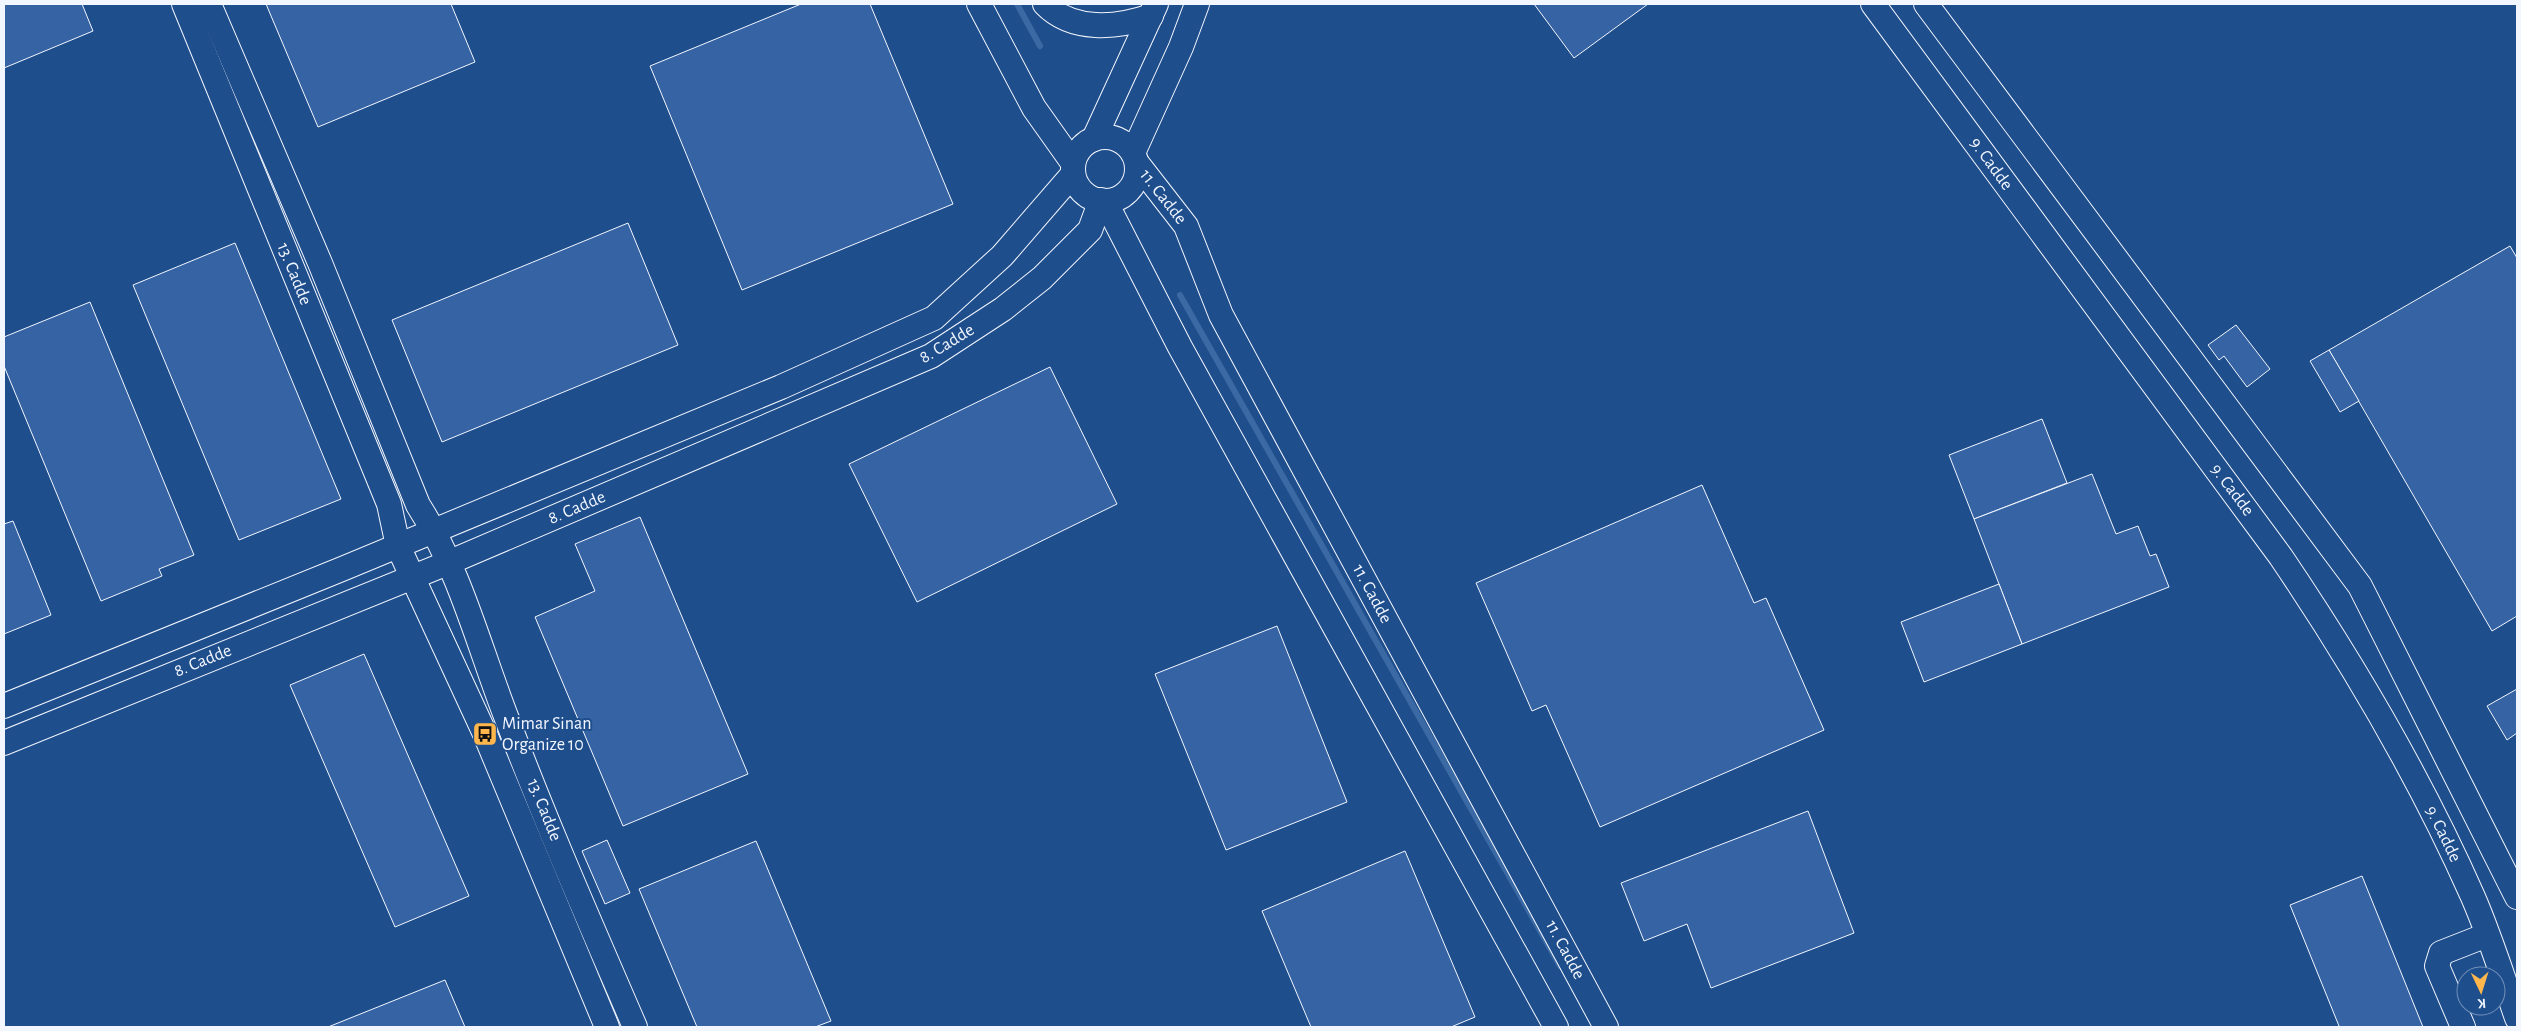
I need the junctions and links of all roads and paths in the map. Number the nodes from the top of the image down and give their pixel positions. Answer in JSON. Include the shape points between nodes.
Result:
{"nodes":[{"id":1,"x":184,"y":4,"type":"edge"},
{"id":2,"x":209,"y":4,"type":"edge"},
{"id":3,"x":979,"y":4,"type":"edge"},
{"id":4,"x":1045,"y":4,"type":"edge"},
{"id":5,"x":1197,"y":4,"type":"edge"},
{"id":6,"x":1873,"y":4,"type":"edge"},
{"id":7,"x":1926,"y":4,"type":"edge"},
{"id":8,"x":1153,"y":10,"type":"edge"},
{"id":9,"x":1094,"y":139,"type":"junction"},
{"id":10,"x":1135,"y":158,"type":"junction"},
{"id":11,"x":1073,"y":169,"type":"junction"},
{"id":12,"x":1103,"y":201,"type":"junction"},
{"id":13,"x":435,"y":531,"type":"junction"},
{"id":14,"x":398,"y":546,"type":"junction"},
{"id":15,"x":450,"y":562,"type":"junction"},
{"id":16,"x":412,"y":577,"type":"junction"},
{"id":17,"x":4,"y":706,"type":"edge"},
{"id":18,"x":4,"y":743,"type":"edge"},
{"id":19,"x":2517,"y":897,"type":"edge"},
{"id":20,"x":2487,"y":935,"type":"junction"},
{"id":21,"x":2517,"y":1018,"type":"edge"},
{"id":22,"x":607,"y":1027,"type":"edge"},
{"id":23,"x":634,"y":1027,"type":"edge"},
{"id":24,"x":1556,"y":1027,"type":"edge"},
{"id":25,"x":1606,"y":1027,"type":"edge"},
{"id":26,"x":2463,"y":1027,"type":"edge"}],
"edges":[{"from":1,"to":14,"type":"lane","name":"13. Cadde","via":[[389,504]]},
{"from":2,"to":13,"type":"lane","name":"13. Cadde","via":[[320,263],[418,505]]},
{"from":3,"to":11,"type":"lane","via":[[1034,108]]},
{"from":4,"to":8,"type":"lane","via":[[1066,18],[1096,25],[1133,22]]},
{"from":5,"to":10,"type":"lane"},
{"from":6,"to":20,"type":"lane","name":"9. Cadde","via":[[2281,556],[2325,621],[2405,757],[2466,881]]},
{"from":7,"to":19,"type":"lane","via":[[2360,586]]},
{"from":8,"to":9,"type":"lane"},
{"from":9,"to":10,"type":"lane","via":[[1116,139],[1126,144]]},
{"from":9,"to":11,"type":"lane","via":[[1077,153]]},
{"from":10,"to":12,"type":"lane","via":[[1137,174],[1133,185],[1126,194]]},
{"from":10,"to":25,"type":"lane","name":"11. Cadde","via":[[1186,226],[1221,315]]},
{"from":11,"to":12,"type":"lane","via":[[1077,185],[1084,194]]},
{"from":11,"to":13,"type":"lane","name":"8. Cadde","via":[[1002,256],[934,318],[781,387]]},
{"from":12,"to":15,"type":"lane","name":"8. Cadde","via":[[1090,230],[1042,278],[1003,309],[931,356]]},
{"from":12,"to":24,"type":"lane","via":[[1180,348]]},
{"from":13,"to":14,"type":"lane","name":"8. Cadde"},
{"from":13,"to":15,"type":"lane","name":"13. Cadde"},
{"from":14,"to":16,"type":"lane","name":"13. Cadde"},
{"from":14,"to":17,"type":"lane","name":"8. Cadde"},
{"from":15,"to":16,"type":"lane","name":"8. Cadde"},
{"from":15,"to":23,"type":"lane","name":"13. Cadde","via":[[507,720]]},
{"from":16,"to":18,"type":"lane","name":"8. Cadde"},
{"from":16,"to":22,"type":"lane","name":"13. Cadde","via":[[485,734]]},
{"from":20,"to":21,"type":"lane","name":"9. Cadde"},
{"from":20,"to":26,"type":"lane","via":[[2441,953],[2437,966]]}]}
